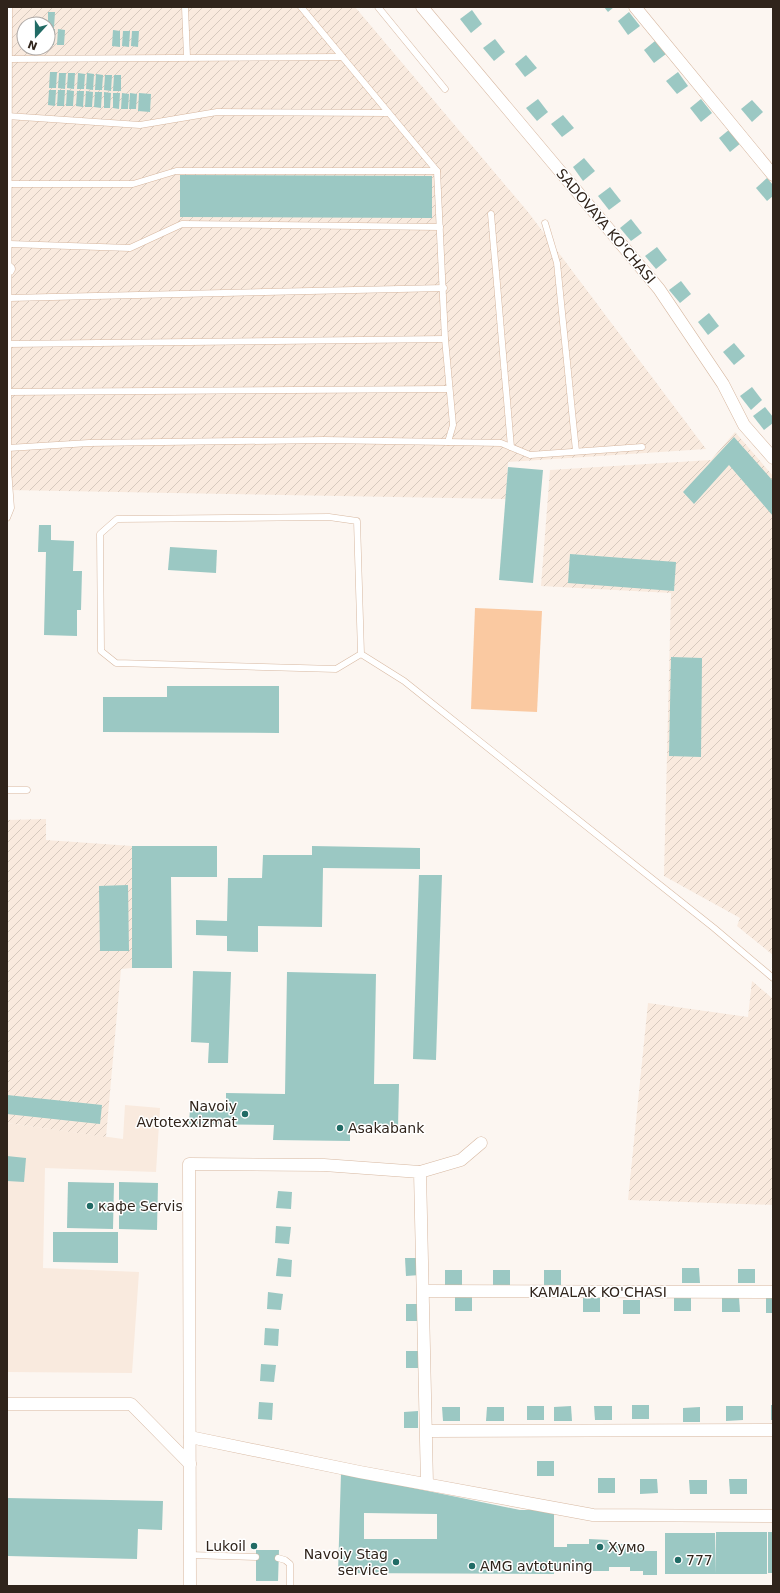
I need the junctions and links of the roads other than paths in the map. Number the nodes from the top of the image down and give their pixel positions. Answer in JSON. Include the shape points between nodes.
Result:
{"nodes":[{"id":1,"x":10,"y":7,"type":"edge"},
{"id":2,"x":185,"y":7,"type":"edge"},
{"id":3,"x":301,"y":7,"type":"edge"},
{"id":4,"x":378,"y":7,"type":"edge"},
{"id":5,"x":422,"y":7,"type":"edge"},
{"id":6,"x":636,"y":7,"type":"edge"},
{"id":7,"x":8,"y":39,"type":"edge"},
{"id":8,"x":341,"y":56,"type":"junction"},
{"id":9,"x":187,"y":57,"type":"junction"},
{"id":10,"x":9,"y":59,"type":"junction"},
{"id":11,"x":445,"y":89,"type":"dead end"},
{"id":12,"x":388,"y":113,"type":"junction"},
{"id":13,"x":8,"y":116,"type":"edge"},
{"id":14,"x":437,"y":171,"type":"junction"},
{"id":15,"x":773,"y":175,"type":"edge"},
{"id":16,"x":9,"y":189,"type":"edge"},
{"id":17,"x":491,"y":214,"type":"dead end"},
{"id":18,"x":545,"y":223,"type":"dead end"},
{"id":19,"x":440,"y":227,"type":"junction"},
{"id":20,"x":10,"y":244,"type":"junction"},
{"id":21,"x":8,"y":268,"type":"edge"},
{"id":22,"x":444,"y":288,"type":"junction"},
{"id":23,"x":9,"y":298,"type":"junction"},
{"id":24,"x":445,"y":339,"type":"junction"},
{"id":25,"x":8,"y":344,"type":"edge"},
{"id":26,"x":449,"y":389,"type":"junction"},
{"id":27,"x":8,"y":392,"type":"junction"},
{"id":28,"x":448,"y":442,"type":"junction"},
{"id":29,"x":511,"y":447,"type":"junction"},
{"id":30,"x":642,"y":447,"type":"dead end"},
{"id":31,"x":8,"y":448,"type":"junction"},
{"id":32,"x":576,"y":451,"type":"junction"},
{"id":33,"x":773,"y":458,"type":"edge"},
{"id":34,"x":8,"y":469,"type":"edge"},
{"id":35,"x":7,"y":518,"type":"edge"},
{"id":36,"x":360,"y":654,"type":"junction"},
{"id":37,"x":7,"y":790,"type":"edge"},
{"id":38,"x":27,"y":790,"type":"dead end"},
{"id":39,"x":773,"y":978,"type":"edge"},
{"id":40,"x":481,"y":1143,"type":"dead end"},
{"id":41,"x":420,"y":1172,"type":"junction"},
{"id":42,"x":424,"y":1291,"type":"junction"},
{"id":43,"x":773,"y":1292,"type":"edge"},
{"id":44,"x":7,"y":1404,"type":"edge"},
{"id":45,"x":773,"y":1430,"type":"edge"},
{"id":46,"x":427,"y":1431,"type":"junction"},
{"id":47,"x":190,"y":1437,"type":"junction"},
{"id":48,"x":190,"y":1464,"type":"junction"},
{"id":49,"x":427,"y":1484,"type":"junction"},
{"id":50,"x":773,"y":1516,"type":"edge"},
{"id":51,"x":190,"y":1555,"type":"junction"},
{"id":52,"x":256,"y":1558,"type":"dead end"},
{"id":53,"x":278,"y":1558,"type":"dead end"},
{"id":54,"x":190,"y":1586,"type":"edge"},
{"id":55,"x":290,"y":1586,"type":"edge"}],
"edges":[{"from":1,"to":7,"type":"lane"},
{"from":2,"to":9,"type":"lane"},
{"from":3,"to":8,"type":"lane"},
{"from":4,"to":11,"type":"lane"},
{"from":5,"to":33,"type":"street","name":"SADOVAYA KO'CHASI","via":[[659,289],[724,384],[744,425]]},
{"from":6,"to":15,"type":"street"},
{"from":7,"to":10,"type":"lane"},
{"from":8,"to":9,"type":"lane"},
{"from":8,"to":12,"type":"lane"},
{"from":9,"to":10,"type":"lane"},
{"from":10,"to":13,"type":"lane"},
{"from":12,"to":13,"type":"lane","via":[[217,112],[140,125]]},
{"from":12,"to":14,"type":"lane"},
{"from":13,"to":16,"type":"lane"},
{"from":14,"to":16,"type":"lane","via":[[176,171],[134,184]]},
{"from":14,"to":19,"type":"lane"},
{"from":16,"to":20,"type":"lane"},
{"from":17,"to":29,"type":"lane"},
{"from":18,"to":32,"type":"lane","via":[[557,263]]},
{"from":19,"to":20,"type":"lane","via":[[182,224],[130,248]]},
{"from":19,"to":22,"type":"lane"},
{"from":20,"to":21,"type":"lane"},
{"from":21,"to":23,"type":"lane"},
{"from":22,"to":23,"type":"lane"},
{"from":22,"to":24,"type":"lane"},
{"from":23,"to":25,"type":"lane"},
{"from":24,"to":25,"type":"lane"},
{"from":24,"to":26,"type":"lane"},
{"from":25,"to":27,"type":"lane"},
{"from":26,"to":27,"type":"lane"},
{"from":26,"to":28,"type":"lane","via":[[452,425]]},
{"from":27,"to":31,"type":"lane"},
{"from":28,"to":29,"type":"lane","via":[[501,443]]},
{"from":28,"to":31,"type":"lane","via":[[324,440],[89,443]]},
{"from":29,"to":32,"type":"lane","via":[[530,455]]},
{"from":30,"to":32,"type":"lane"},
{"from":31,"to":34,"type":"lane"},
{"from":34,"to":35,"type":"lane","via":[[11,508]]},
{"from":36,"to":36,"type":"lane","via":[[336,669],[116,662],[101,650],[100,534],[117,520],[328,517],[357,521]]},
{"from":36,"to":39,"type":"lane","via":[[404,681]]},
{"from":37,"to":38,"type":"lane"},
{"from":40,"to":41,"type":"street","via":[[461,1160]]},
{"from":41,"to":42,"type":"street"},
{"from":41,"to":47,"type":"street","via":[[324,1165],[189,1164]]},
{"from":42,"to":43,"type":"street","name":"KAMALAK KO'CHASI"},
{"from":42,"to":46,"type":"street"},
{"from":44,"to":48,"type":"street","via":[[131,1404]]},
{"from":45,"to":46,"type":"street"},
{"from":46,"to":49,"type":"street"},
{"from":47,"to":48,"type":"street"},
{"from":47,"to":49,"type":"street"},
{"from":48,"to":51,"type":"street"},
{"from":49,"to":50,"type":"street","via":[[593,1515]]},
{"from":51,"to":52,"type":"lane"},
{"from":51,"to":54,"type":"street"},
{"from":53,"to":55,"type":"lane","via":[[290,1564]]}]}
